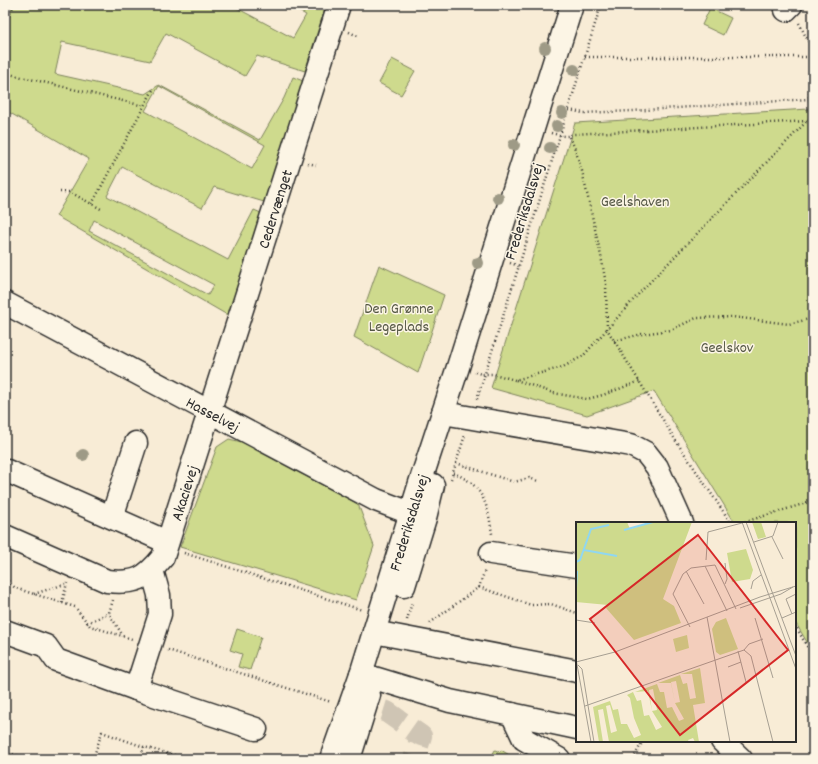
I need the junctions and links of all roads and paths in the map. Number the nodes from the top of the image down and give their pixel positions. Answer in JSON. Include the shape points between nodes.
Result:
{"nodes":[{"id":1,"x":14,"y":5,"type":"edge"},
{"id":2,"x":339,"y":5,"type":"edge"},
{"id":3,"x":572,"y":5,"type":"edge"},
{"id":4,"x":584,"y":5,"type":"edge"},
{"id":5,"x":601,"y":5,"type":"edge"},
{"id":6,"x":788,"y":7,"type":"edge"},
{"id":7,"x":5,"y":23,"type":"edge"},
{"id":8,"x":585,"y":57,"type":"junction"},
{"id":9,"x":810,"y":57,"type":"junction"},
{"id":10,"x":5,"y":73,"type":"edge"},
{"id":11,"x":153,"y":90,"type":"dead end"},
{"id":12,"x":809,"y":99,"type":"junction"},
{"id":13,"x":144,"y":106,"type":"junction"},
{"id":14,"x":569,"y":110,"type":"junction"},
{"id":15,"x":813,"y":111,"type":"edge"},
{"id":16,"x":813,"y":117,"type":"edge"},
{"id":17,"x":807,"y":121,"type":"junction"},
{"id":18,"x":554,"y":134,"type":"junction"},
{"id":19,"x":569,"y":137,"type":"junction"},
{"id":20,"x":60,"y":192,"type":"dead end"},
{"id":21,"x":92,"y":204,"type":"junction"},
{"id":22,"x":101,"y":209,"type":"dead end"},
{"id":23,"x":513,"y":264,"type":"junction"},
{"id":24,"x":5,"y":302,"type":"edge"},
{"id":25,"x":813,"y":318,"type":"edge"},
{"id":26,"x":607,"y":329,"type":"junction"},
{"id":27,"x":614,"y":341,"type":"junction"},
{"id":28,"x":476,"y":372,"type":"junction"},
{"id":29,"x":516,"y":380,"type":"junction"},
{"id":30,"x":640,"y":381,"type":"junction"},
{"id":31,"x":209,"y":412,"type":"junction"},
{"id":32,"x":455,"y":415,"type":"junction"},
{"id":33,"x":136,"y":443,"type":"dead end"},
{"id":34,"x":456,"y":463,"type":"junction"},
{"id":35,"x":7,"y":471,"type":"dead end"},
{"id":36,"x":453,"y":473,"type":"junction"},
{"id":37,"x":538,"y":481,"type":"dead end"},
{"id":38,"x":449,"y":485,"type":"dead end"},
{"id":39,"x":813,"y":501,"type":"edge"},
{"id":40,"x":418,"y":516,"type":"junction"},
{"id":41,"x":112,"y":517,"type":"junction"},
{"id":42,"x":682,"y":522,"type":"edge"},
{"id":43,"x":730,"y":522,"type":"edge"},
{"id":44,"x":744,"y":522,"type":"edge"},
{"id":45,"x":5,"y":536,"type":"edge"},
{"id":46,"x":167,"y":545,"type":"junction"},
{"id":47,"x":491,"y":553,"type":"junction"},
{"id":48,"x":576,"y":566,"type":"edge"},
{"id":49,"x":152,"y":570,"type":"junction"},
{"id":50,"x":119,"y":582,"type":"junction"},
{"id":51,"x":68,"y":583,"type":"dead end"},
{"id":52,"x":479,"y":587,"type":"junction"},
{"id":53,"x":34,"y":594,"type":"dead end"},
{"id":54,"x":413,"y":601,"type":"dead end"},
{"id":55,"x":362,"y":610,"type":"dead end"},
{"id":56,"x":109,"y":613,"type":"junction"},
{"id":57,"x":576,"y":613,"type":"edge"},
{"id":58,"x":87,"y":623,"type":"dead end"},
{"id":59,"x":796,"y":627,"type":"edge"},
{"id":60,"x":5,"y":631,"type":"edge"},
{"id":61,"x":123,"y":636,"type":"dead end"},
{"id":62,"x":393,"y":636,"type":"junction"},
{"id":63,"x":813,"y":657,"type":"edge"},
{"id":64,"x":576,"y":671,"type":"edge"},
{"id":65,"x":368,"y":676,"type":"junction"},
{"id":66,"x":136,"y":689,"type":"junction"},
{"id":67,"x":512,"y":714,"type":"junction"},
{"id":68,"x":576,"y":728,"type":"edge"},
{"id":69,"x":256,"y":729,"type":"dead end"},
{"id":70,"x":642,"y":742,"type":"edge"},
{"id":71,"x":723,"y":742,"type":"edge"},
{"id":72,"x":144,"y":747,"type":"junction"},
{"id":73,"x":5,"y":752,"type":"edge"},
{"id":74,"x":29,"y":759,"type":"edge"},
{"id":75,"x":93,"y":759,"type":"edge"},
{"id":76,"x":140,"y":759,"type":"edge"},
{"id":77,"x":214,"y":759,"type":"edge"},
{"id":78,"x":331,"y":759,"type":"edge"},
{"id":79,"x":349,"y":759,"type":"edge"},
{"id":80,"x":560,"y":759,"type":"edge"},
{"id":81,"x":633,"y":759,"type":"edge"},
{"id":82,"x":741,"y":759,"type":"edge"}],
"edges":[{"from":1,"to":7,"type":"path"},
{"from":2,"to":31,"type":"street","name":"Cedervænget"},
{"from":3,"to":32,"type":"street","name":"Frederiksdalsvej"},
{"from":4,"to":18,"type":"street","name":"Frederiksdalsvej","via":[[566,63]]},
{"from":5,"to":8,"type":"path"},
{"from":6,"to":9,"type":"path","via":[[810,45]]},
{"from":8,"to":9,"type":"path"},
{"from":8,"to":14,"type":"path"},
{"from":9,"to":12,"type":"path"},
{"from":10,"to":13,"type":"path"},
{"from":11,"to":13,"type":"path"},
{"from":12,"to":14,"type":"path","via":[[632,111],[583,113]]},
{"from":12,"to":15,"type":"path"},
{"from":13,"to":21,"type":"path"},
{"from":14,"to":18,"type":"path"},
{"from":16,"to":17,"type":"path"},
{"from":17,"to":19,"type":"path","via":[[574,134]]},
{"from":17,"to":26,"type":"path"},
{"from":18,"to":19,"type":"path"},
{"from":18,"to":23,"type":"street","name":"Frederiksdalsvej"},
{"from":18,"to":23,"type":"path"},
{"from":19,"to":26,"type":"path","via":[[582,171],[601,256],[606,284]]},
{"from":20,"to":21,"type":"path","via":[[70,192]]},
{"from":21,"to":22,"type":"path"},
{"from":23,"to":28,"type":"path"},
{"from":23,"to":28,"type":"street","name":"Frederiksdalsvej","via":[[487,322]]},
{"from":24,"to":31,"type":"street","name":"Hasselvej"},
{"from":25,"to":27,"type":"path","via":[[789,324],[733,318],[696,318],[671,330]]},
{"from":26,"to":27,"type":"path"},
{"from":26,"to":29,"type":"path","via":[[583,356],[555,369]]},
{"from":27,"to":30,"type":"path"},
{"from":28,"to":29,"type":"path"},
{"from":28,"to":32,"type":"street","name":"Frederiksdalsvej"},
{"from":28,"to":32,"type":"path"},
{"from":29,"to":30,"type":"path","via":[[553,393],[587,399]]},
{"from":30,"to":43,"type":"path","via":[[676,441]]},
{"from":31,"to":40,"type":"street","name":"Hasselvej","via":[[376,500]]},
{"from":31,"to":46,"type":"street","name":"Akacievej"},
{"from":32,"to":34,"type":"path"},
{"from":32,"to":40,"type":"street","name":"Frederiksdalsvej"},
{"from":32,"to":42,"type":"street","via":[[631,446],[646,453],[657,467]]},
{"from":33,"to":41,"type":"street"},
{"from":34,"to":36,"type":"path"},
{"from":34,"to":37,"type":"path","via":[[514,482],[529,478]]},
{"from":35,"to":41,"type":"street"},
{"from":36,"to":38,"type":"path"},
{"from":36,"to":47,"type":"path","via":[[465,477],[476,487],[485,501],[493,537]]},
{"from":39,"to":44,"type":"path"},
{"from":40,"to":62,"type":"street","name":"Frederiksdalsvej"},
{"from":41,"to":46,"type":"street"},
{"from":45,"to":50,"type":"street","name":"Akacievej","via":[[107,581]]},
{"from":46,"to":49,"type":"street","name":"Akacievej","via":[[163,557]]},
{"from":46,"to":55,"type":"path"},
{"from":47,"to":48,"type":"street"},
{"from":47,"to":52,"type":"path"},
{"from":49,"to":50,"type":"street","name":"Akacievej","via":[[138,579]]},
{"from":49,"to":66,"type":"street","via":[[159,595],[160,614]]},
{"from":50,"to":56,"type":"path"},
{"from":51,"to":53,"type":"path"},
{"from":52,"to":57,"type":"path","via":[[531,606],[550,604]]},
{"from":52,"to":62,"type":"path"},
{"from":54,"to":62,"type":"path"},
{"from":56,"to":58,"type":"path"},
{"from":56,"to":61,"type":"path"},
{"from":59,"to":63,"type":"path"},
{"from":60,"to":66,"type":"street","via":[[46,646],[56,660]]},
{"from":62,"to":64,"type":"street"},
{"from":62,"to":65,"type":"street","name":"Frederiksdalsvej"},
{"from":65,"to":67,"type":"street","via":[[450,701]]},
{"from":65,"to":78,"type":"street","name":"Frederiksdalsvej"},
{"from":65,"to":79,"type":"street","name":"Frederiksdalsvej"},
{"from":66,"to":69,"type":"street"},
{"from":67,"to":68,"type":"street"},
{"from":67,"to":80,"type":"street","via":[[524,739]]},
{"from":70,"to":81,"type":"path"},
{"from":71,"to":82,"type":"street"},
{"from":72,"to":75,"type":"path","via":[[102,732]]},
{"from":72,"to":76,"type":"path"},
{"from":72,"to":77,"type":"path","via":[[185,758]]},
{"from":73,"to":74,"type":"path"}]}
